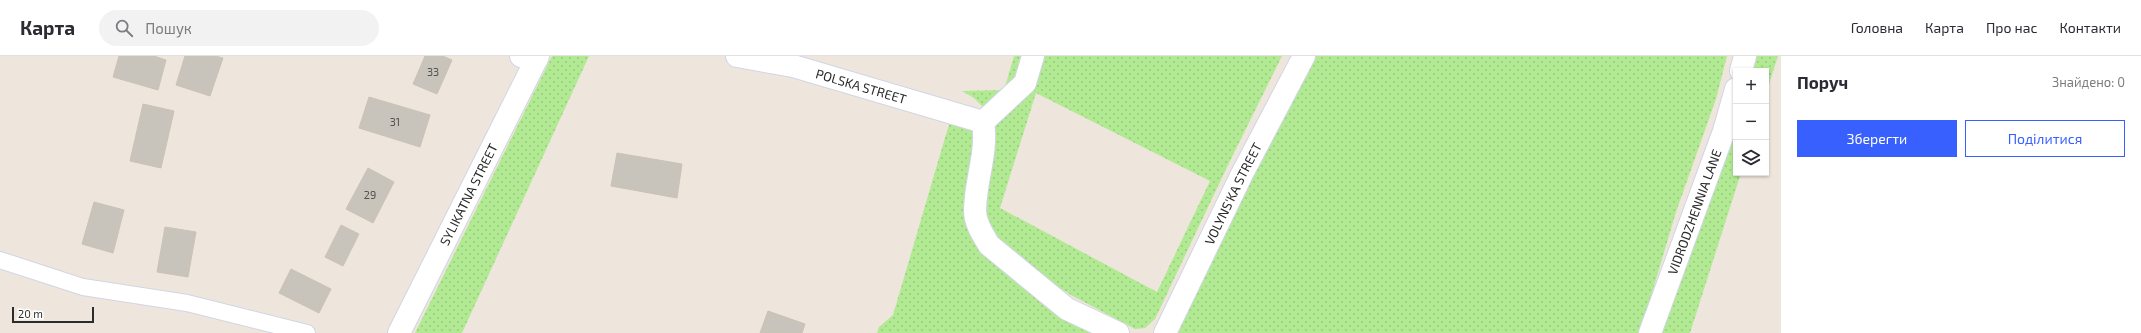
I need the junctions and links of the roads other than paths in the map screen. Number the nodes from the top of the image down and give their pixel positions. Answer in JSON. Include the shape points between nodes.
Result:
{"nodes":[{"id":1,"x":737,"y":56,"type":"edge"},
{"id":2,"x":1033,"y":56,"type":"edge"},
{"id":3,"x":1304,"y":56,"type":"edge"},
{"id":4,"x":1745,"y":56,"type":"edge"},
{"id":5,"x":532,"y":57,"type":"edge"},
{"id":6,"x":1742,"y":68,"type":"edge"},
{"id":7,"x":1733,"y":100,"type":"edge"},
{"id":8,"x":983,"y":122,"type":"junction"},
{"id":9,"x":0,"y":260,"type":"edge"},
{"id":10,"x":307,"y":333,"type":"edge"},
{"id":11,"x":398,"y":333,"type":"edge"},
{"id":12,"x":1118,"y":333,"type":"edge"},
{"id":13,"x":1165,"y":333,"type":"edge"},
{"id":14,"x":1650,"y":333,"type":"edge"}],
"edges":[{"from":1,"to":8,"type":"street","name":"POLSKA STREET","via":[[793,66]]},
{"from":2,"to":8,"type":"street","via":[[1025,83]]},
{"from":3,"to":13,"type":"street","name":"VOLYNS'KA STREET","via":[[1242,174]]},
{"from":4,"to":6,"type":"street"},
{"from":5,"to":11,"type":"street","name":"SYLIKATNA STREET"},
{"from":7,"to":14,"type":"street","name":"VIDRODZHENNIA LANE","via":[[1724,131]]},
{"from":8,"to":12,"type":"street","via":[[985,136],[975,212],[989,245],[1067,309]]},
{"from":9,"to":10,"type":"lane","via":[[83,287],[187,303]]}]}
